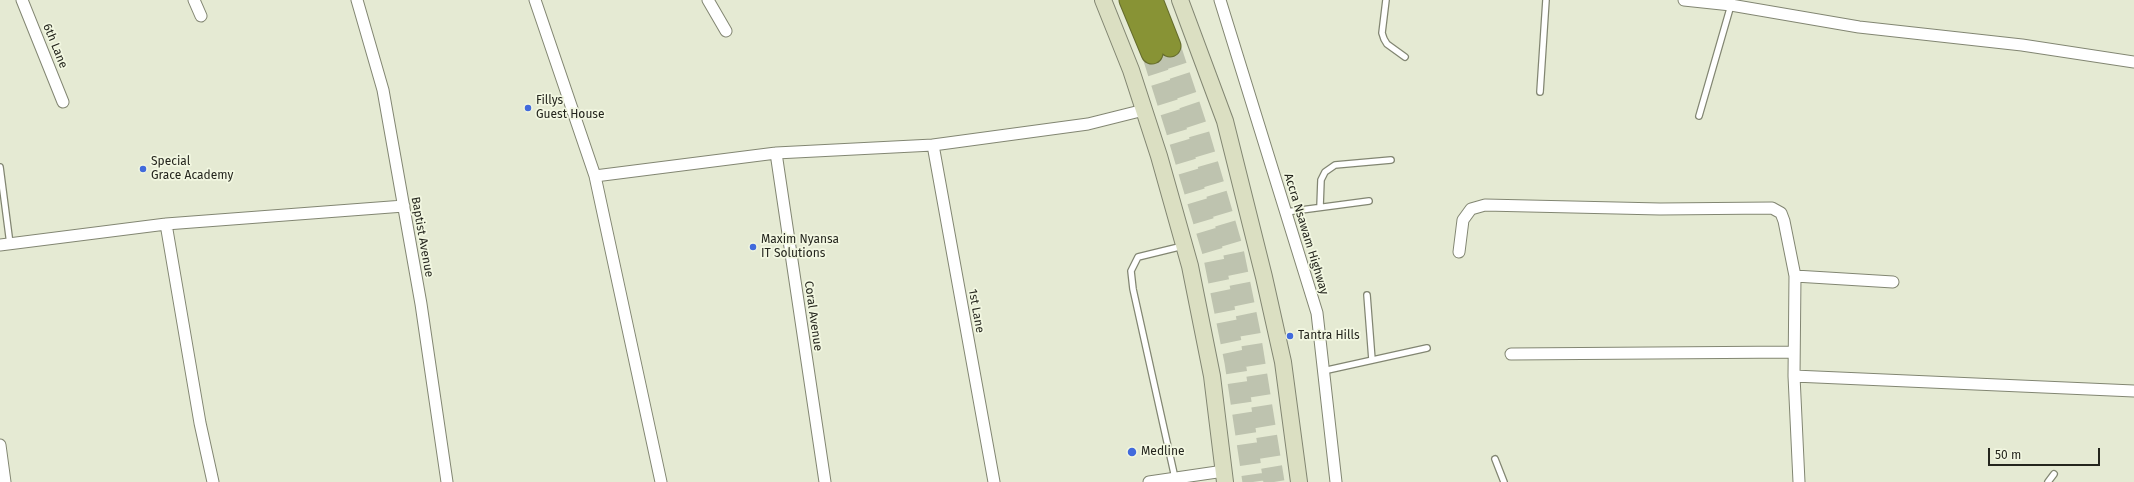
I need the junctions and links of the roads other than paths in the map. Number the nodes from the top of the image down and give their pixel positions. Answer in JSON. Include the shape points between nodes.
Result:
{"nodes":[{"id":1,"x":22,"y":0,"type":"edge"},
{"id":2,"x":194,"y":0,"type":"edge"},
{"id":3,"x":357,"y":0,"type":"edge"},
{"id":4,"x":535,"y":0,"type":"edge"},
{"id":5,"x":708,"y":0,"type":"edge"},
{"id":6,"x":1103,"y":0,"type":"edge"},
{"id":7,"x":1130,"y":0,"type":"edge"},
{"id":8,"x":1152,"y":0,"type":"edge"},
{"id":9,"x":1180,"y":0,"type":"edge"},
{"id":10,"x":1220,"y":0,"type":"edge"},
{"id":11,"x":1386,"y":0,"type":"edge"},
{"id":12,"x":1546,"y":0,"type":"edge"},
{"id":13,"x":1684,"y":0,"type":"edge"},
{"id":14,"x":1731,"y":2,"type":"edge"},
{"id":15,"x":201,"y":16,"type":"dead end"},
{"id":16,"x":726,"y":31,"type":"dead end"},
{"id":17,"x":1405,"y":57,"type":"dead end"},
{"id":18,"x":2134,"y":62,"type":"edge"},
{"id":19,"x":1540,"y":92,"type":"dead end"},
{"id":20,"x":63,"y":102,"type":"dead end"},
{"id":21,"x":1144,"y":110,"type":"junction"},
{"id":22,"x":1699,"y":116,"type":"dead end"},
{"id":23,"x":933,"y":145,"type":"junction"},
{"id":24,"x":776,"y":153,"type":"junction"},
{"id":25,"x":1391,"y":160,"type":"dead end"},
{"id":26,"x":0,"y":166,"type":"edge"},
{"id":27,"x":595,"y":176,"type":"junction"},
{"id":28,"x":1369,"y":201,"type":"dead end"},
{"id":29,"x":404,"y":206,"type":"junction"},
{"id":30,"x":1320,"y":207,"type":"junction"},
{"id":31,"x":1286,"y":212,"type":"junction"},
{"id":32,"x":166,"y":224,"type":"junction"},
{"id":33,"x":5,"y":244,"type":"edge"},
{"id":34,"x":1184,"y":246,"type":"junction"},
{"id":35,"x":1459,"y":252,"type":"dead end"},
{"id":36,"x":1794,"y":276,"type":"junction"},
{"id":37,"x":1893,"y":282,"type":"dead end"},
{"id":38,"x":1367,"y":295,"type":"dead end"},
{"id":39,"x":1427,"y":348,"type":"dead end"},
{"id":40,"x":1794,"y":352,"type":"junction"},
{"id":41,"x":1511,"y":354,"type":"dead end"},
{"id":42,"x":1372,"y":360,"type":"junction"},
{"id":43,"x":1323,"y":371,"type":"junction"},
{"id":44,"x":1794,"y":376,"type":"junction"},
{"id":45,"x":2134,"y":391,"type":"edge"},
{"id":46,"x":0,"y":445,"type":"edge"},
{"id":47,"x":1494,"y":458,"type":"dead end"},
{"id":48,"x":2054,"y":474,"type":"dead end"},
{"id":49,"x":1224,"y":476,"type":"edge"},
{"id":50,"x":1175,"y":478,"type":"junction"},
{"id":51,"x":1189,"y":479,"type":"edge"},
{"id":52,"x":6,"y":482,"type":"edge"},
{"id":53,"x":213,"y":482,"type":"edge"},
{"id":54,"x":447,"y":482,"type":"edge"},
{"id":55,"x":661,"y":482,"type":"edge"},
{"id":56,"x":825,"y":482,"type":"edge"},
{"id":57,"x":994,"y":482,"type":"edge"},
{"id":58,"x":1149,"y":482,"type":"edge"},
{"id":59,"x":1299,"y":482,"type":"edge"},
{"id":60,"x":1336,"y":482,"type":"edge"},
{"id":61,"x":1504,"y":482,"type":"edge"},
{"id":62,"x":1799,"y":482,"type":"edge"},
{"id":63,"x":2048,"y":482,"type":"edge"}],
"edges":[{"from":1,"to":20,"type":"street","name":"6th Lane"},
{"from":2,"to":15,"type":"street"},
{"from":3,"to":29,"type":"street","name":"Baptist Avenue","via":[[383,90]]},
{"from":4,"to":27,"type":"street"},
{"from":5,"to":16,"type":"street"},
{"from":6,"to":21,"type":"main road"},
{"from":7,"to":8,"type":"highway","via":[[1161,50]]},
{"from":9,"to":59,"type":"main road","via":[[1225,121],[1264,276],[1283,362]]},
{"from":10,"to":31,"type":"street","name":"Accra Nsawam Highway"},
{"from":11,"to":17,"type":"lane","via":[[1382,33],[1387,44]]},
{"from":12,"to":19,"type":"lane"},
{"from":13,"to":14,"type":"street"},
{"from":14,"to":18,"type":"street","via":[[1859,27],[2022,45]]},
{"from":14,"to":22,"type":"lane"},
{"from":21,"to":23,"type":"street","via":[[1088,124]]},
{"from":21,"to":34,"type":"main road"},
{"from":23,"to":24,"type":"street"},
{"from":23,"to":57,"type":"street","name":"1st Lane"},
{"from":24,"to":27,"type":"street"},
{"from":24,"to":56,"type":"street","name":"Coral Avenue"},
{"from":25,"to":30,"type":"lane","via":[[1335,165],[1325,172],[1321,180]]},
{"from":26,"to":33,"type":"lane"},
{"from":27,"to":55,"type":"street"},
{"from":28,"to":30,"type":"lane"},
{"from":29,"to":32,"type":"street"},
{"from":29,"to":54,"type":"street","name":"Baptist Avenue"},
{"from":30,"to":31,"type":"lane"},
{"from":31,"to":43,"type":"street","name":"Accra Nsawam Highway","via":[[1317,313]]},
{"from":32,"to":33,"type":"street"},
{"from":32,"to":53,"type":"street","via":[[200,423]]},
{"from":34,"to":49,"type":"main road","via":[[1212,376]]},
{"from":34,"to":50,"type":"lane","via":[[1138,258],[1131,271]]},
{"from":35,"to":36,"type":"street","via":[[1463,220],[1471,209],[1485,205],[1660,209],[1772,208],[1781,213],[1784,220]]},
{"from":36,"to":37,"type":"street"},
{"from":36,"to":40,"type":"street"},
{"from":38,"to":42,"type":"lane"},
{"from":39,"to":42,"type":"lane"},
{"from":40,"to":41,"type":"street"},
{"from":40,"to":44,"type":"street"},
{"from":42,"to":43,"type":"lane"},
{"from":43,"to":60,"type":"street","name":"Accra Nsawam Highway"},
{"from":44,"to":45,"type":"street"},
{"from":44,"to":62,"type":"street"},
{"from":46,"to":52,"type":"street"},
{"from":47,"to":61,"type":"lane"},
{"from":48,"to":63,"type":"lane"},
{"from":49,"to":51,"type":"street"},
{"from":50,"to":51,"type":"street"},
{"from":50,"to":58,"type":"street"}]}
